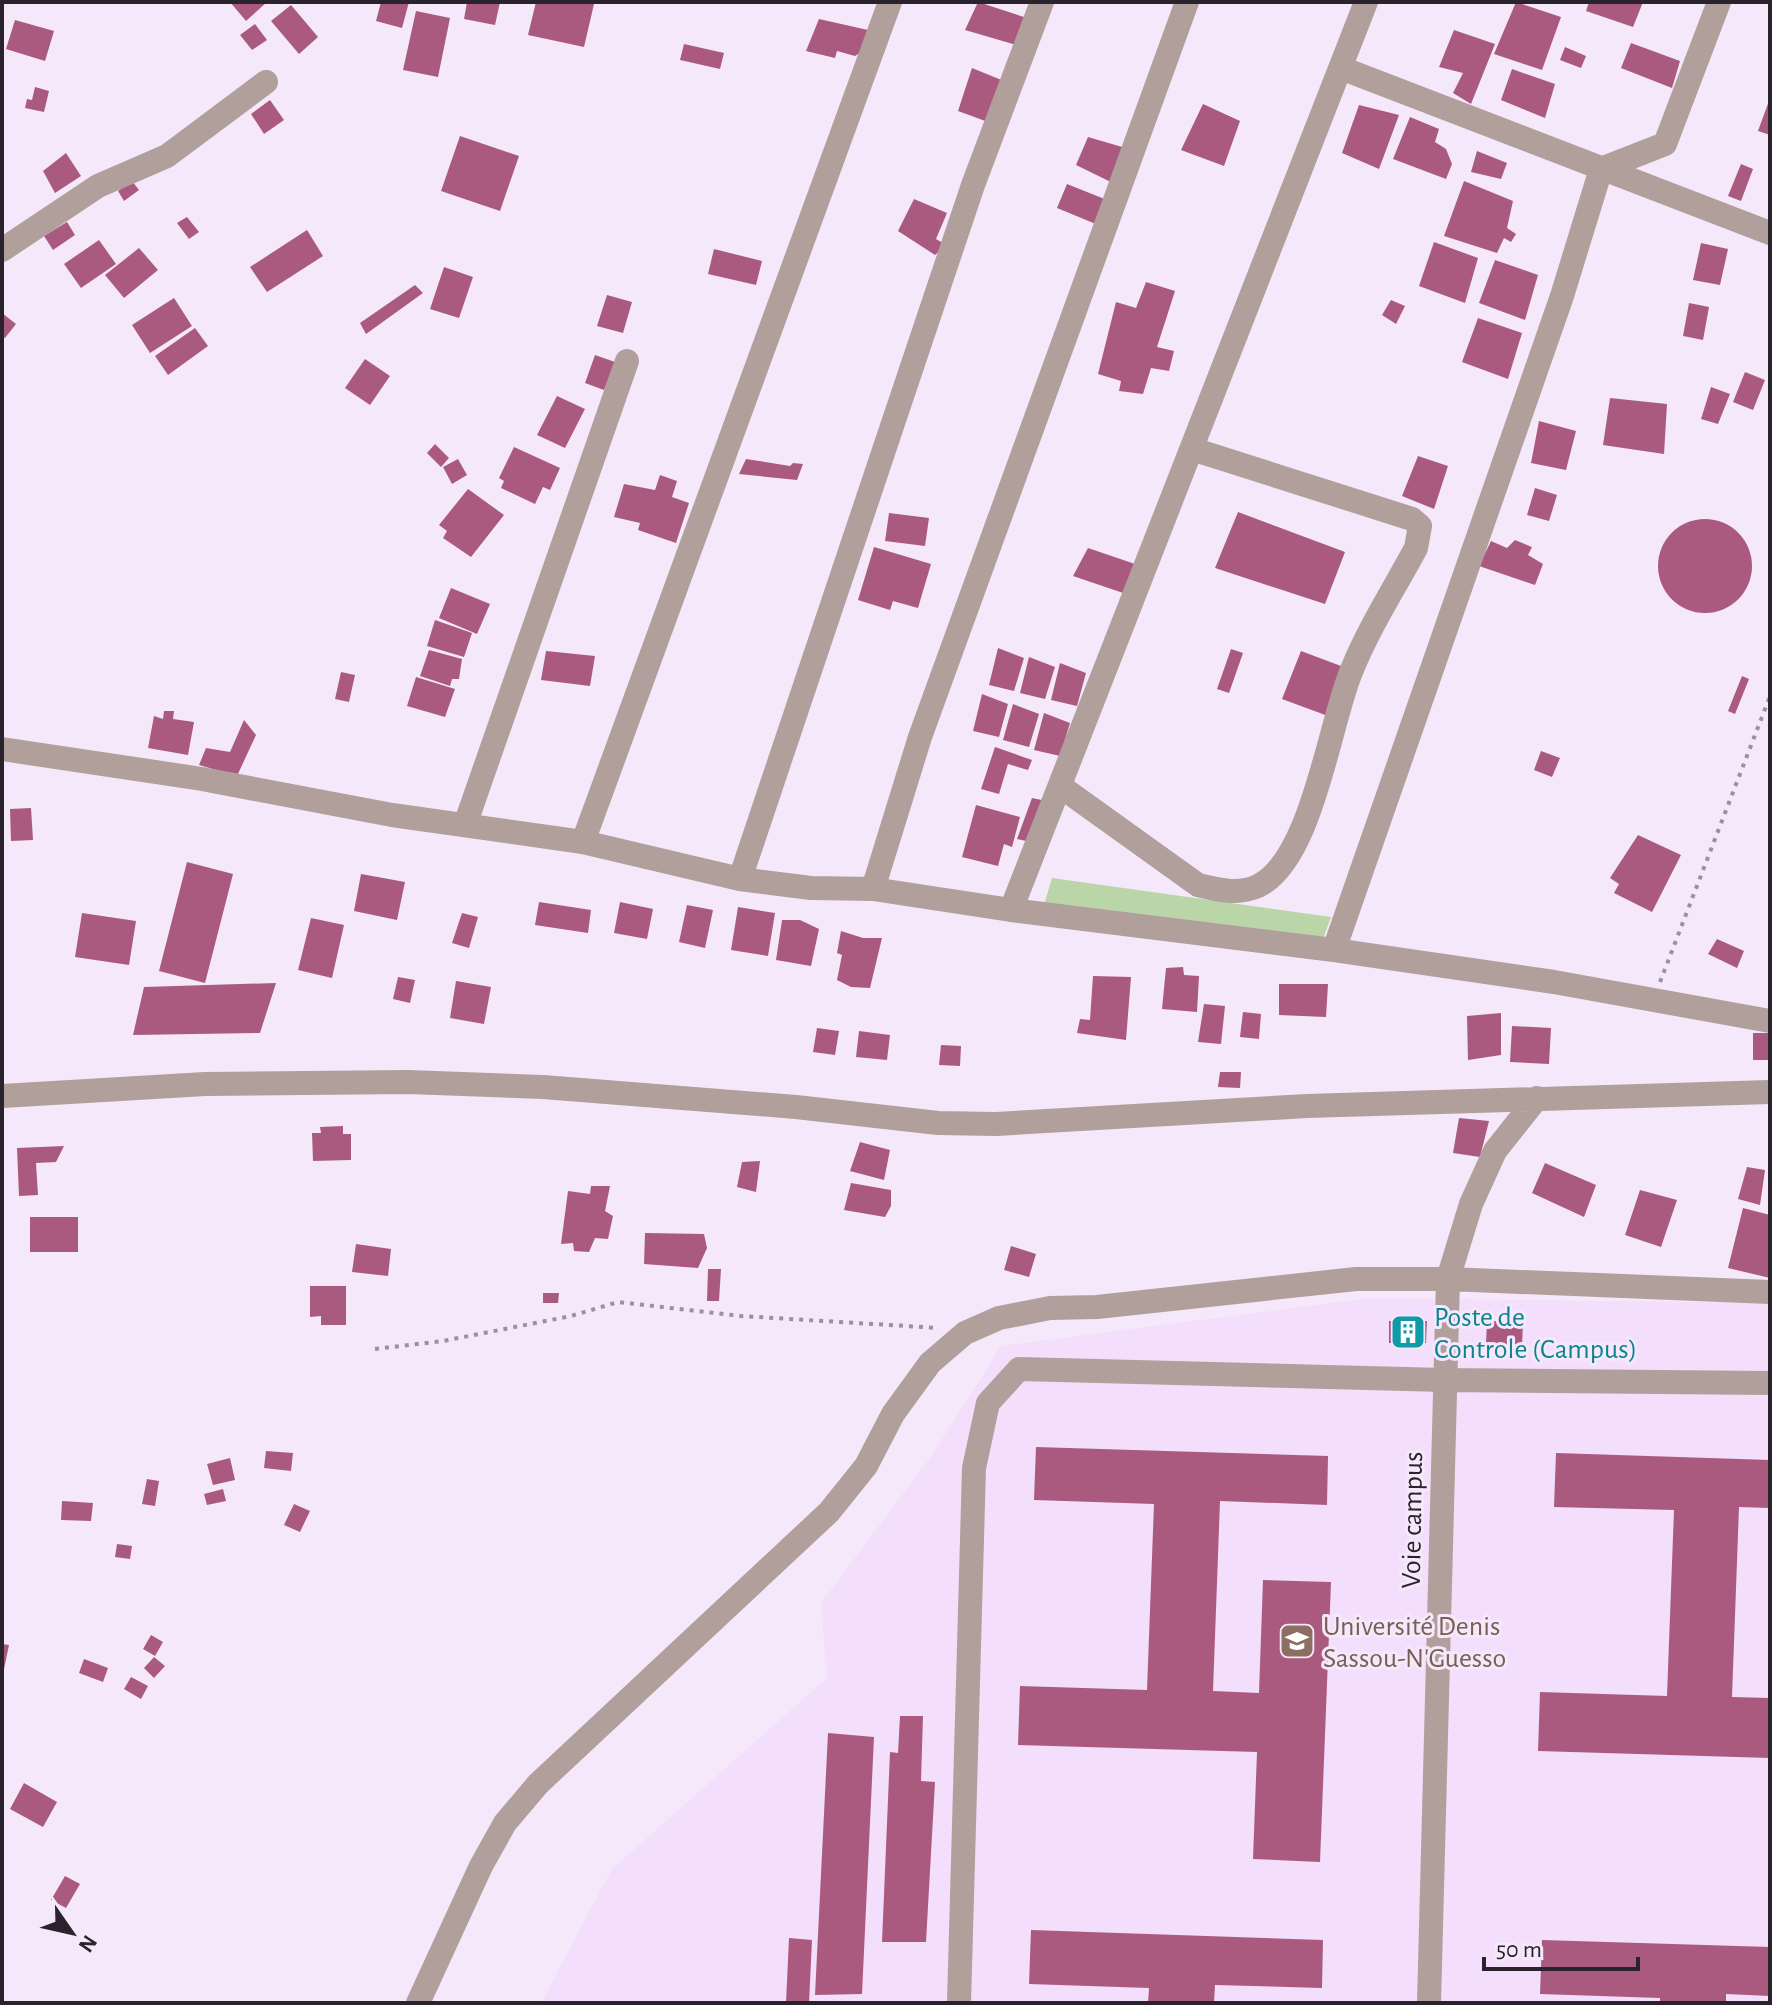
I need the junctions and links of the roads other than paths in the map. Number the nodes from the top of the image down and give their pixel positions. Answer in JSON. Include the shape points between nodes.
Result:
{"nodes":[{"id":1,"x":890,"y":2,"type":"edge"},
{"id":2,"x":1042,"y":2,"type":"edge"},
{"id":3,"x":1187,"y":2,"type":"edge"},
{"id":4,"x":1366,"y":2,"type":"edge"},
{"id":5,"x":1719,"y":2,"type":"edge"},
{"id":6,"x":1341,"y":68,"type":"junction"},
{"id":7,"x":266,"y":82,"type":"dead end"},
{"id":8,"x":1601,"y":169,"type":"junction"},
{"id":9,"x":1770,"y":233,"type":"edge"},
{"id":10,"x":2,"y":250,"type":"edge"},
{"id":11,"x":627,"y":361,"type":"dead end"},
{"id":12,"x":1192,"y":449,"type":"junction"},
{"id":13,"x":2,"y":749,"type":"edge"},
{"id":14,"x":1060,"y":786,"type":"junction"},
{"id":15,"x":465,"y":825,"type":"junction"},
{"id":16,"x":583,"y":842,"type":"junction"},
{"id":17,"x":740,"y":879,"type":"junction"},
{"id":18,"x":873,"y":889,"type":"junction"},
{"id":19,"x":1011,"y":910,"type":"junction"},
{"id":20,"x":1334,"y":950,"type":"junction"},
{"id":21,"x":1770,"y":1021,"type":"edge"},
{"id":22,"x":1770,"y":1092,"type":"edge"},
{"id":23,"x":2,"y":1096,"type":"edge"},
{"id":24,"x":1537,"y":1098,"type":"junction"},
{"id":25,"x":1448,"y":1279,"type":"junction"},
{"id":26,"x":1770,"y":1292,"type":"edge"},
{"id":27,"x":1444,"y":1380,"type":"junction"},
{"id":28,"x":1770,"y":1383,"type":"edge"},
{"id":29,"x":418,"y":2003,"type":"edge"},
{"id":30,"x":959,"y":2003,"type":"edge"},
{"id":31,"x":1429,"y":2003,"type":"edge"}],
"edges":[{"from":1,"to":16,"type":"street"},
{"from":2,"to":17,"type":"street","via":[[967,200]]},
{"from":3,"to":18,"type":"street","via":[[920,737]]},
{"from":4,"to":6,"type":"street"},
{"from":5,"to":8,"type":"street","via":[[1665,144]]},
{"from":6,"to":8,"type":"street"},
{"from":6,"to":12,"type":"street"},
{"from":7,"to":10,"type":"street","via":[[167,156],[98,186]]},
{"from":8,"to":9,"type":"street"},
{"from":8,"to":20,"type":"street","via":[[1552,325]]},
{"from":11,"to":15,"type":"street"},
{"from":12,"to":14,"type":"street"},
{"from":12,"to":14,"type":"street","via":[[1412,519],[1420,526],[1416,548],[1351,672],[1304,825],[1282,865],[1260,885],[1222,891],[1198,885]]},
{"from":13,"to":15,"type":"street"},
{"from":14,"to":19,"type":"street"},
{"from":15,"to":16,"type":"street"},
{"from":16,"to":17,"type":"street"},
{"from":17,"to":18,"type":"street"},
{"from":18,"to":19,"type":"street"},
{"from":19,"to":20,"type":"street"},
{"from":20,"to":21,"type":"street"},
{"from":22,"to":24,"type":"street"},
{"from":23,"to":24,"type":"street","via":[[205,1084],[408,1082],[603,1091],[981,1124]]},
{"from":24,"to":25,"type":"street","name":"Voie campus","via":[[1495,1151],[1471,1204]]},
{"from":25,"to":26,"type":"street"},
{"from":25,"to":27,"type":"street","name":"Voie campus"},
{"from":25,"to":29,"type":"street","via":[[1356,1279],[1050,1308],[999,1318],[973,1330],[930,1363],[893,1414],[866,1466],[829,1512],[538,1784],[505,1823]]},
{"from":27,"to":28,"type":"street"},
{"from":27,"to":30,"type":"street","via":[[1019,1369],[988,1403],[974,1468]]},
{"from":27,"to":31,"type":"street","name":"Voie campus"}]}
